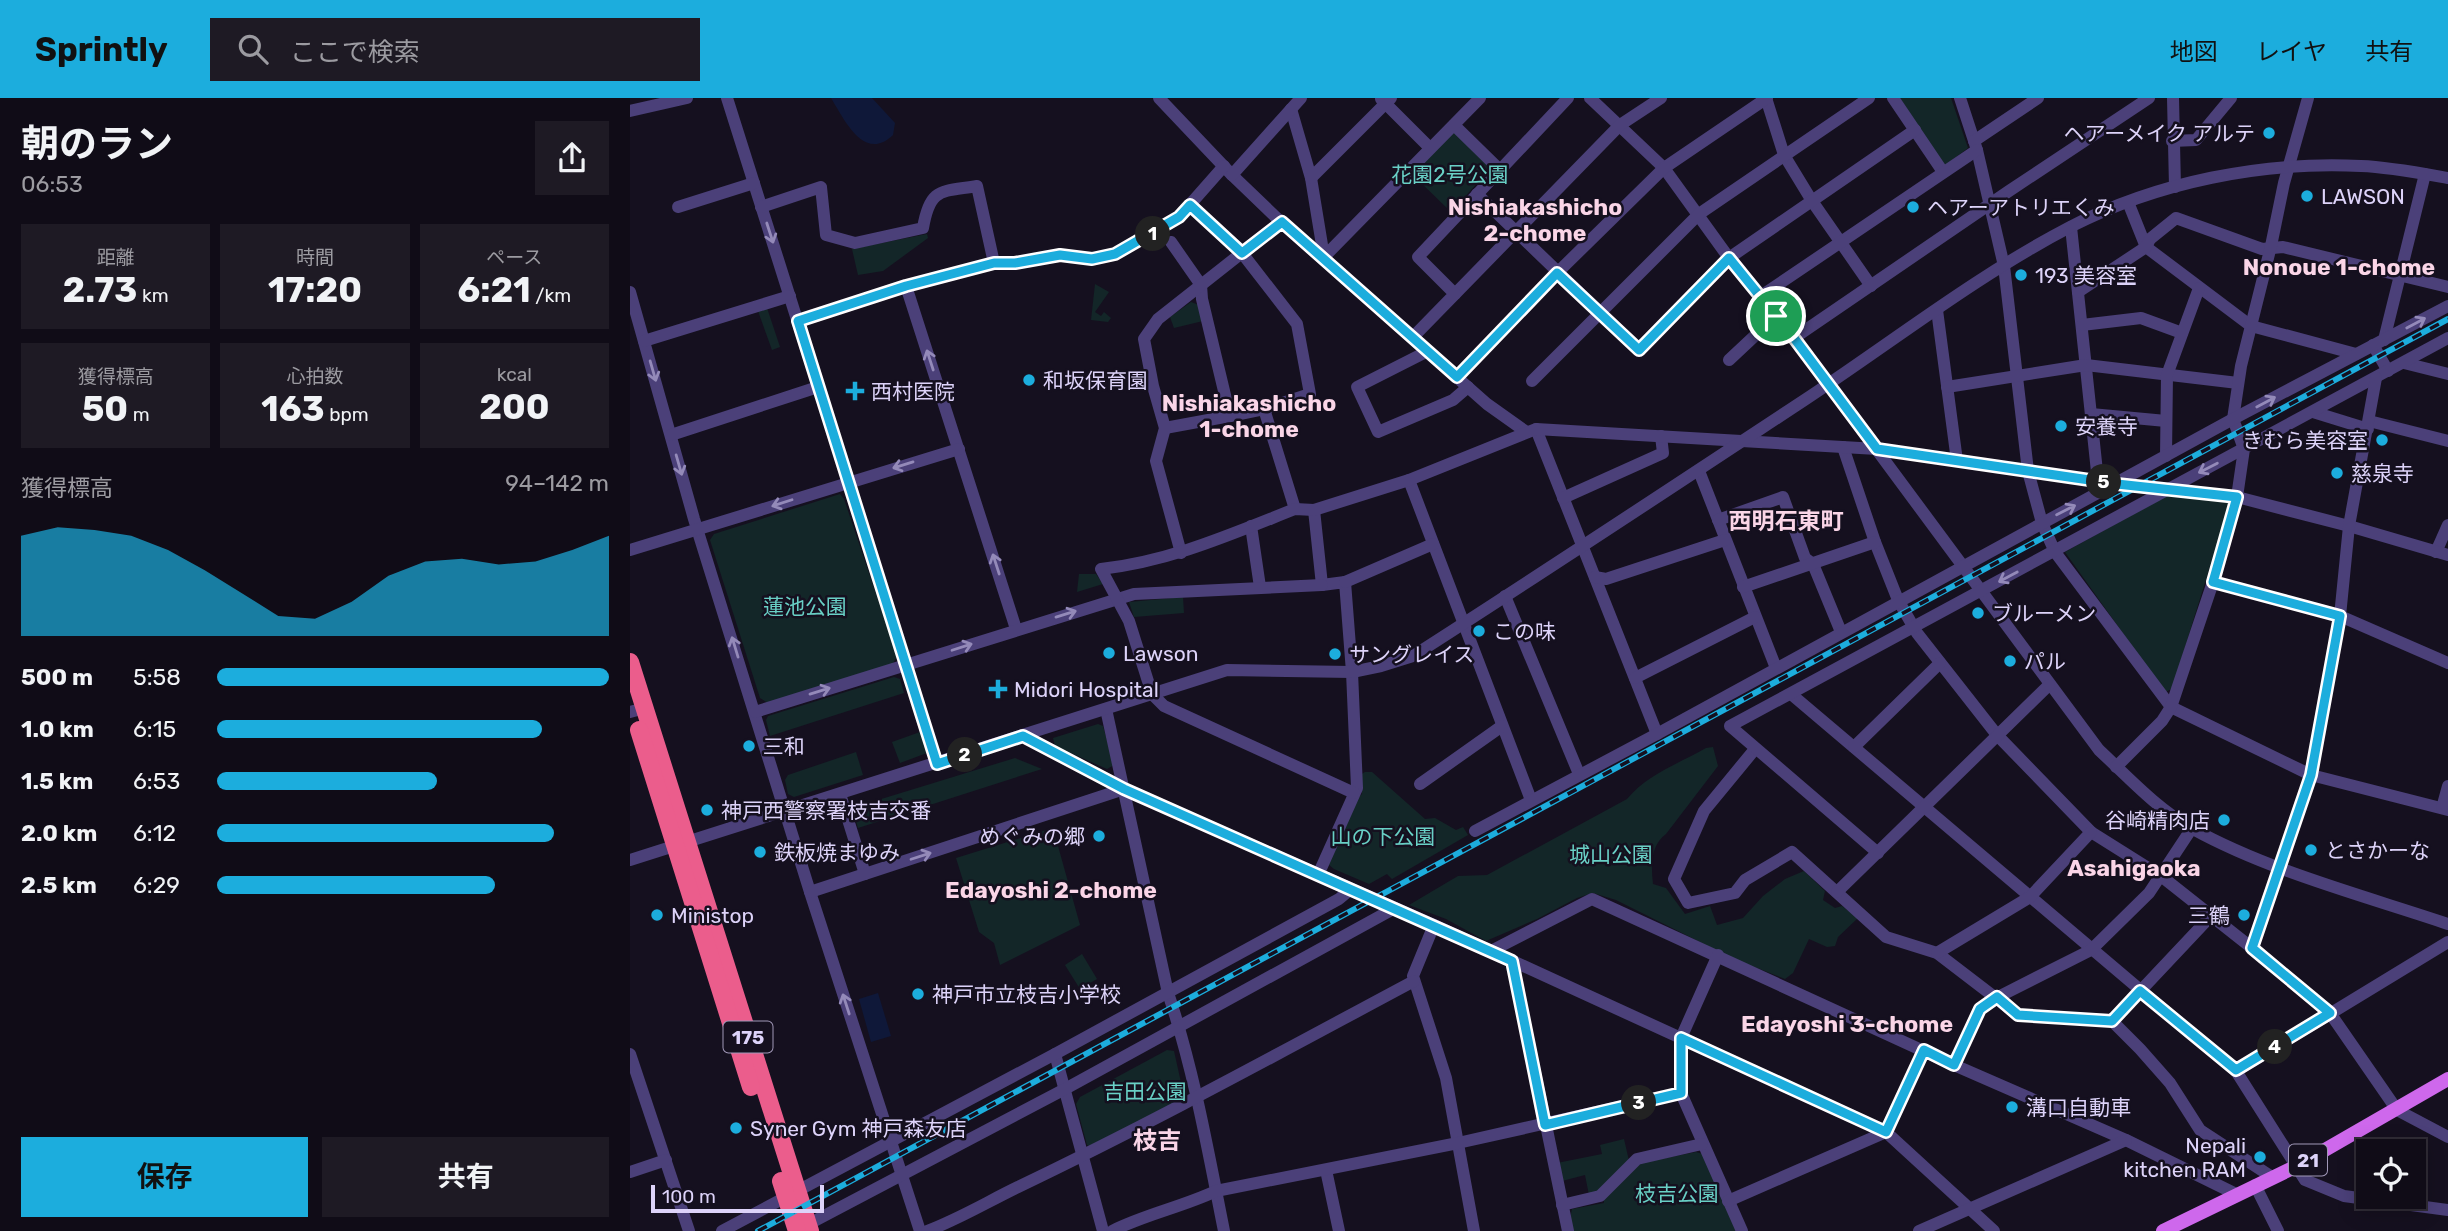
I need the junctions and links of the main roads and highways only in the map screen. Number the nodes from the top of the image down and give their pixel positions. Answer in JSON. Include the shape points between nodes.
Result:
{"nodes":[{"id":1,"x":630,"y":662,"type":"edge"},
{"id":2,"x":634,"y":708,"type":"edge"},
{"id":3,"x":2448,"y":1079,"type":"edge"},
{"id":4,"x":801,"y":1230,"type":"edge"},
{"id":5,"x":2163,"y":1231,"type":"edge"}],
"edges":[{"from":1,"to":2,"type":"highway","number":"175"},
{"from":2,"to":4,"type":"highway","number":"175","via":[[682,845]]},
{"from":3,"to":5,"type":"main road","number":"21","via":[[2297,1166]]}]}
